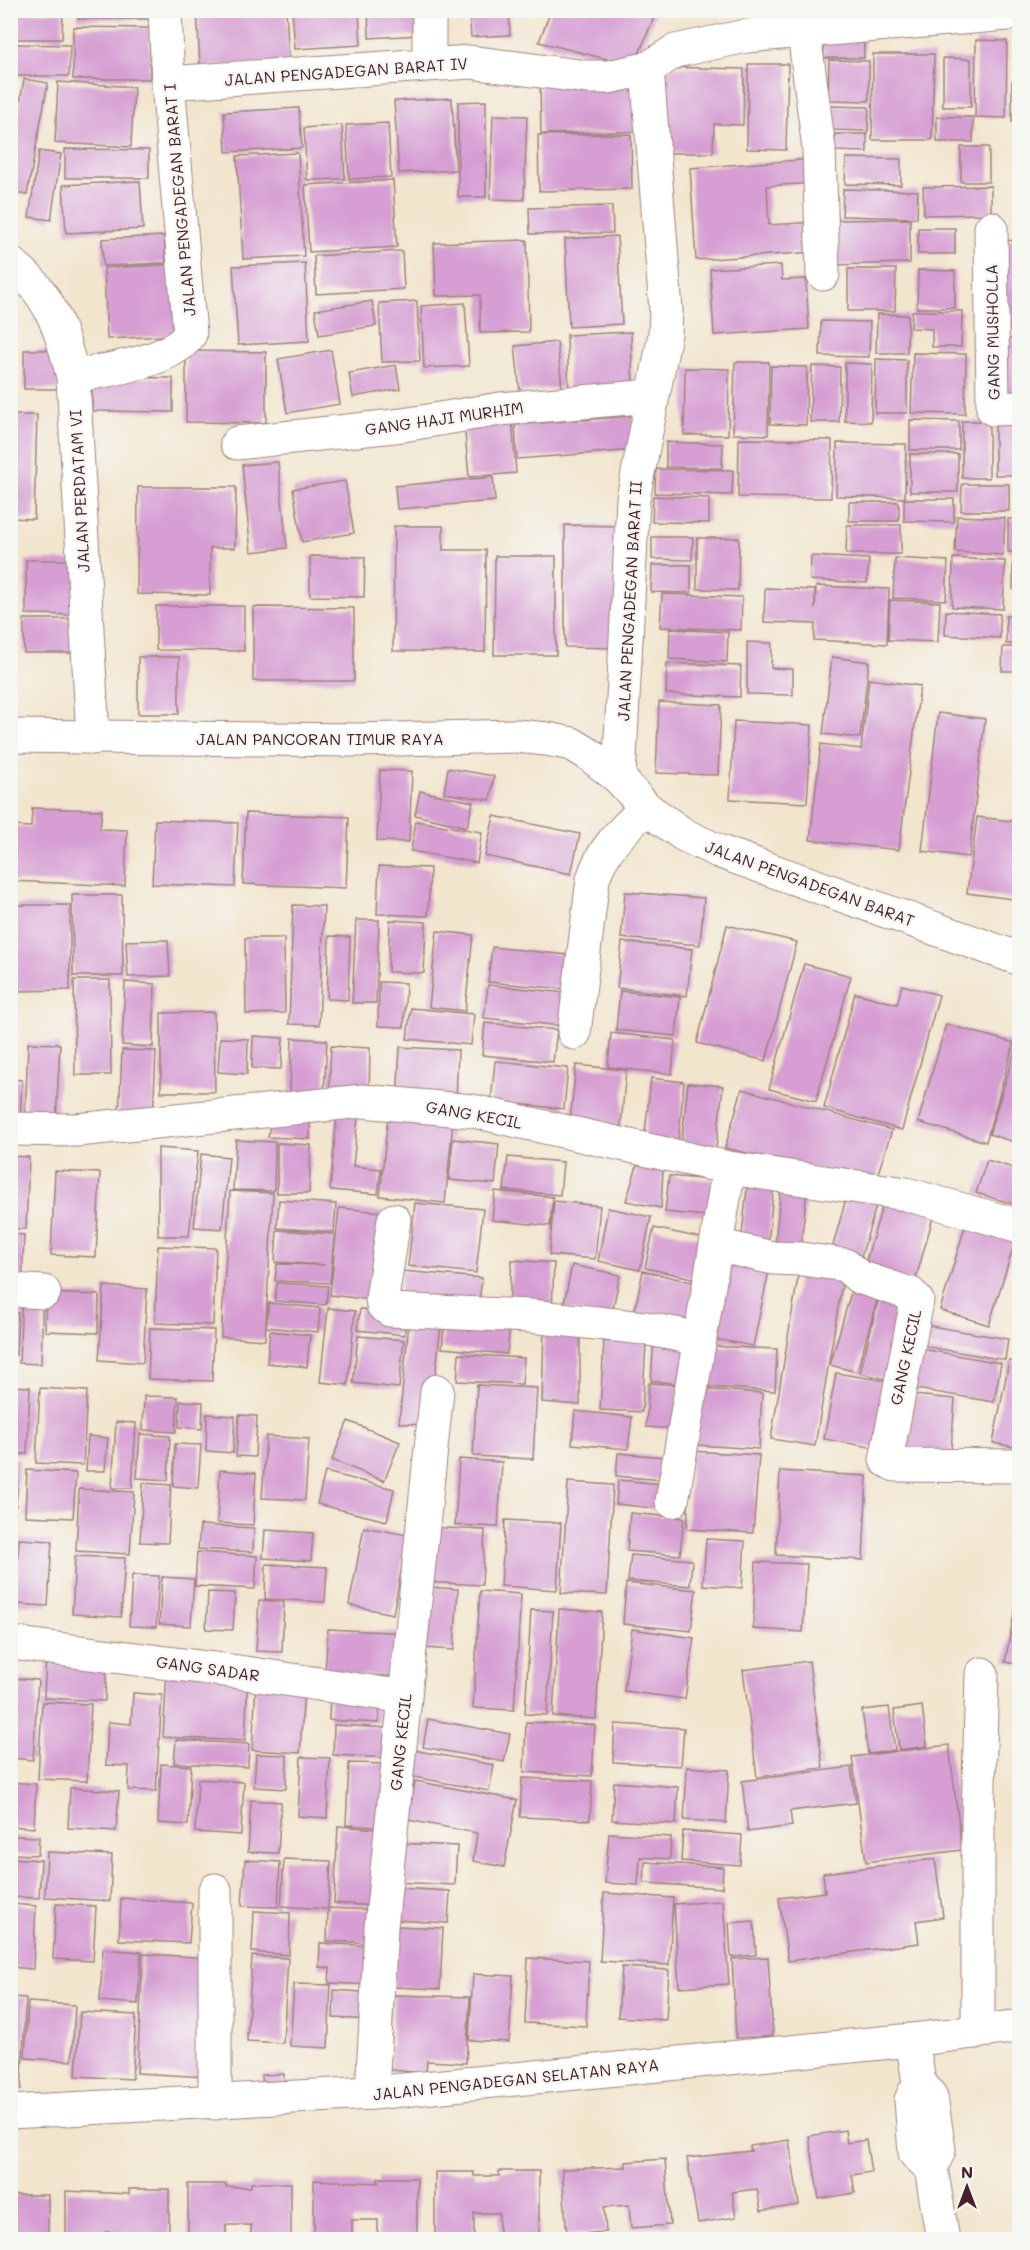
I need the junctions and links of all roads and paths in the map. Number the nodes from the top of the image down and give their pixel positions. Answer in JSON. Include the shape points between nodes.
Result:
{"nodes":[{"id":1,"x":165,"y":10,"type":"edge"},
{"id":2,"x":429,"y":10,"type":"edge"},
{"id":3,"x":1020,"y":13,"type":"edge"},
{"id":4,"x":745,"y":23,"type":"edge"},
{"id":5,"x":804,"y":33,"type":"junction"},
{"id":6,"x":429,"y":64,"type":"junction"},
{"id":7,"x":648,"y":69,"type":"junction"},
{"id":8,"x":168,"y":82,"type":"junction"},
{"id":9,"x":991,"y":228,"type":"dead end"},
{"id":10,"x":10,"y":263,"type":"edge"},
{"id":11,"x":823,"y":274,"type":"dead end"},
{"id":12,"x":73,"y":377,"type":"junction"},
{"id":13,"x":652,"y":396,"type":"junction"},
{"id":14,"x":1020,"y":408,"type":"edge"},
{"id":15,"x":237,"y":443,"type":"dead end"},
{"id":16,"x":10,"y":736,"type":"edge"},
{"id":17,"x":93,"y":738,"type":"junction"},
{"id":18,"x":619,"y":777,"type":"junction"},
{"id":19,"x":646,"y":808,"type":"junction"},
{"id":20,"x":1020,"y":959,"type":"edge"},
{"id":21,"x":574,"y":1033,"type":"dead end"},
{"id":22,"x":10,"y":1129,"type":"edge"},
{"id":23,"x":729,"y":1168,"type":"junction"},
{"id":24,"x":394,"y":1220,"type":"dead end"},
{"id":25,"x":1020,"y":1226,"type":"edge"},
{"id":26,"x":716,"y":1245,"type":"junction"},
{"id":27,"x":10,"y":1290,"type":"edge"},
{"id":28,"x":44,"y":1292,"type":"dead end"},
{"id":29,"x":700,"y":1339,"type":"junction"},
{"id":30,"x":436,"y":1391,"type":"dead end"},
{"id":31,"x":1020,"y":1466,"type":"edge"},
{"id":32,"x":672,"y":1501,"type":"dead end"},
{"id":33,"x":10,"y":1643,"type":"edge"},
{"id":34,"x":982,"y":1674,"type":"dead end"},
{"id":35,"x":405,"y":1697,"type":"junction"},
{"id":36,"x":215,"y":1890,"type":"dead end"},
{"id":37,"x":1020,"y":2026,"type":"edge"},
{"id":38,"x":979,"y":2032,"type":"junction"},
{"id":39,"x":912,"y":2040,"type":"junction"},
{"id":40,"x":372,"y":2093,"type":"junction"},
{"id":41,"x":215,"y":2103,"type":"junction"},
{"id":42,"x":10,"y":2112,"type":"edge"},
{"id":43,"x":943,"y":2240,"type":"edge"}],
"edges":[{"from":1,"to":8,"type":"street","name":"JALAN PENGADEGAN BARAT I"},
{"from":2,"to":6,"type":"street"},
{"from":3,"to":5,"type":"street","name":"JALAN PENGADEGAN BARAT IV"},
{"from":4,"to":5,"type":"street","name":"JALAN PENGADEGAN BARAT IV"},
{"from":4,"to":7,"type":"street","name":"JALAN PENGADEGAN BARAT IV","via":[[675,51]]},
{"from":5,"to":11,"type":"street","via":[[819,149]]},
{"from":6,"to":7,"type":"street","name":"JALAN PENGADEGAN BARAT IV","via":[[470,62],[587,77]]},
{"from":6,"to":8,"type":"street","name":"JALAN PENGADEGAN BARAT IV"},
{"from":7,"to":13,"type":"street","name":"JALAN PENGADEGAN BARAT II","via":[[666,310]]},
{"from":8,"to":12,"type":"street","name":"JALAN PENGADEGAN BARAT I","via":[[190,334],[184,343],[162,355]]},
{"from":9,"to":14,"type":"street","name":"GANG MUSHOLLA","via":[[993,409]]},
{"from":10,"to":12,"type":"street","name":"JALAN PERDATAM VI","via":[[28,276],[51,307]]},
{"from":12,"to":17,"type":"street","name":"JALAN PERDATAM VI"},
{"from":13,"to":15,"type":"street","name":"GANG HAJI MURHIM","via":[[500,409],[403,425]]},
{"from":13,"to":18,"type":"street","name":"JALAN PENGADEGAN BARAT II","via":[[633,499]]},
{"from":16,"to":17,"type":"street","name":"JALAN PANCORAN TIMUR RAYA"},
{"from":17,"to":18,"type":"street","name":"JALAN PANCORAN TIMUR RAYA","via":[[357,740],[516,736],[572,744]]},
{"from":18,"to":19,"type":"street","name":"JALAN PENGADEGAN BARAT"},
{"from":19,"to":20,"type":"street","name":"JALAN PENGADEGAN BARAT","via":[[684,835],[718,851]]},
{"from":19,"to":21,"type":"street","via":[[617,836],[598,863]]},
{"from":22,"to":23,"type":"street","name":"GANG KECIL","via":[[77,1130],[363,1101],[454,1108]]},
{"from":23,"to":25,"type":"street","name":"GANG KECIL","via":[[906,1194]]},
{"from":23,"to":26,"type":"street"},
{"from":24,"to":29,"type":"street","via":[[382,1299],[390,1310],[530,1316],[644,1328]]},
{"from":26,"to":29,"type":"street"},
{"from":26,"to":31,"type":"street","name":"GANG KECIL","via":[[772,1258],[845,1265],[859,1277],[911,1294],[917,1301],[886,1460],[895,1465]]},
{"from":27,"to":28,"type":"street"},
{"from":29,"to":32,"type":"street"},
{"from":30,"to":35,"type":"street","name":"GANG KECIL"},
{"from":33,"to":35,"type":"street","name":"GANG SADAR"},
{"from":34,"to":38,"type":"street"},
{"from":35,"to":40,"type":"street","name":"GANG KECIL","via":[[381,1927]]},
{"from":36,"to":41,"type":"street"},
{"from":37,"to":38,"type":"street","name":"JALAN PENGADEGAN SELATAN RAYA"},
{"from":38,"to":39,"type":"street","name":"JALAN PENGADEGAN SELATAN RAYA"},
{"from":39,"to":40,"type":"street","name":"JALAN PENGADEGAN SELATAN RAYA"},
{"from":39,"to":43,"type":"street","via":[[919,2082],[911,2100],[915,2153],[931,2168]]},
{"from":40,"to":41,"type":"street","name":"JALAN PENGADEGAN SELATAN RAYA"},
{"from":41,"to":42,"type":"street","name":"JALAN PENGADEGAN SELATAN RAYA"}]}
